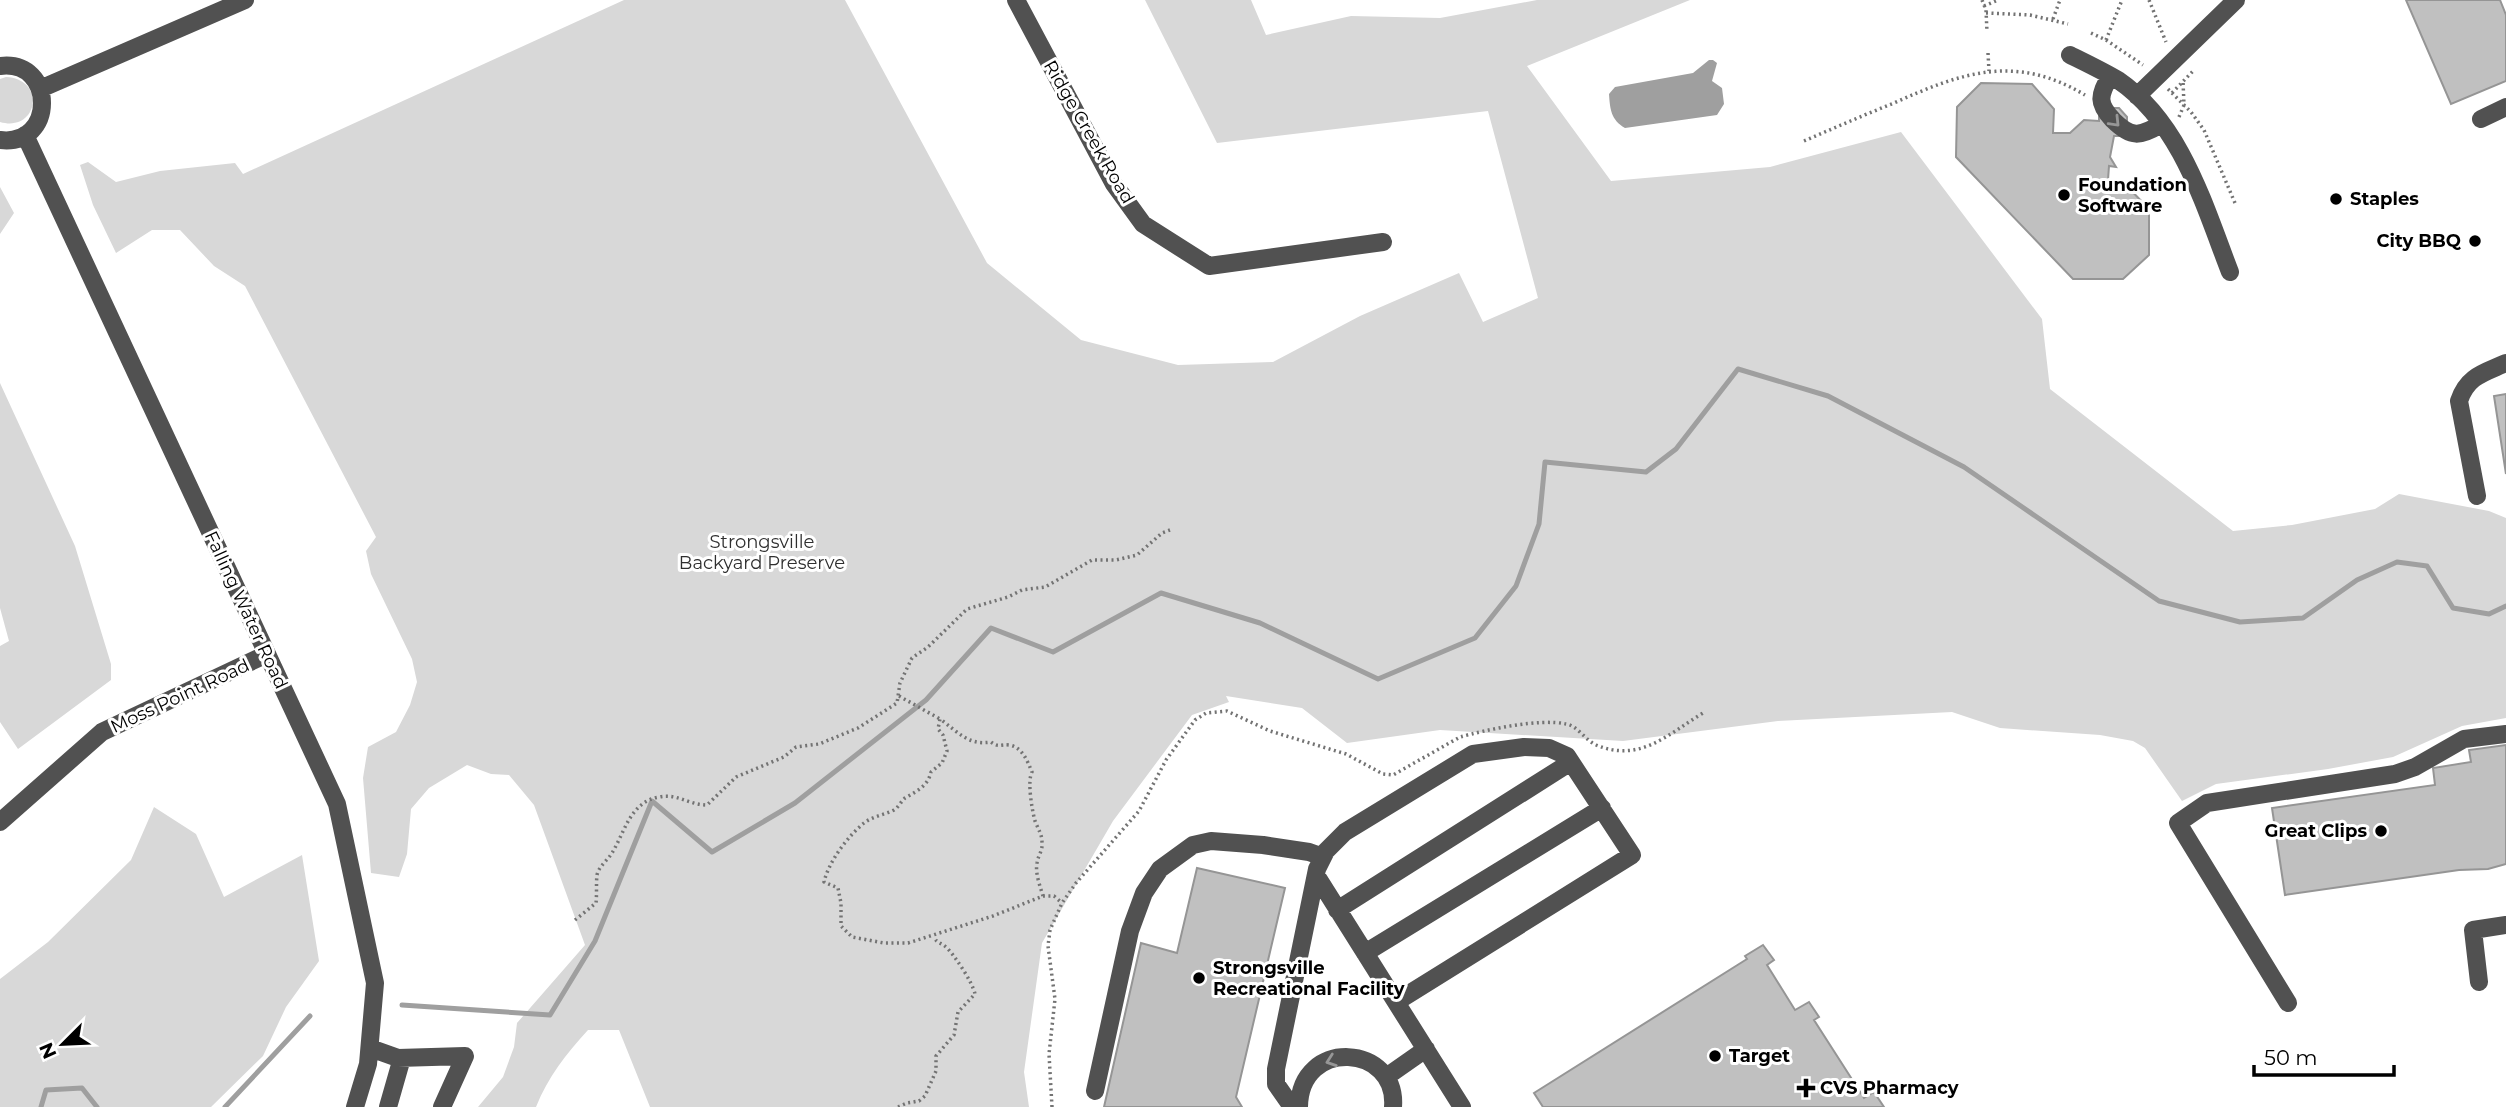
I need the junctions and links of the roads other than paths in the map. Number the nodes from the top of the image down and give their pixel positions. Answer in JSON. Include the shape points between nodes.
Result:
{"nodes":[{"id":1,"x":245,"y":0,"type":"edge"},
{"id":2,"x":1016,"y":0,"type":"edge"},
{"id":3,"x":2236,"y":0,"type":"edge"},
{"id":4,"x":2070,"y":55,"type":"dead end"},
{"id":5,"x":0,"y":66,"type":"edge"},
{"id":6,"x":2110,"y":76,"type":"junction"},
{"id":7,"x":40,"y":89,"type":"junction"},
{"id":8,"x":2137,"y":96,"type":"junction"},
{"id":9,"x":2506,"y":107,"type":"edge"},
{"id":10,"x":2481,"y":119,"type":"dead end"},
{"id":11,"x":2169,"y":123,"type":"junction"},
{"id":12,"x":25,"y":135,"type":"junction"},
{"id":13,"x":0,"y":140,"type":"edge"},
{"id":14,"x":1383,"y":242,"type":"dead end"},
{"id":15,"x":2231,"y":272,"type":"dead end"},
{"id":16,"x":2506,"y":363,"type":"edge"},
{"id":17,"x":2477,"y":496,"type":"dead end"},
{"id":18,"x":267,"y":654,"type":"junction"},
{"id":19,"x":2506,"y":734,"type":"edge"},
{"id":20,"x":1571,"y":762,"type":"junction"},
{"id":21,"x":1602,"y":808,"type":"junction"},
{"id":22,"x":4,"y":810,"type":"edge"},
{"id":23,"x":1323,"y":857,"type":"junction"},
{"id":24,"x":1316,"y":875,"type":"junction"},
{"id":25,"x":1338,"y":910,"type":"junction"},
{"id":26,"x":2506,"y":925,"type":"edge"},
{"id":27,"x":1365,"y":953,"type":"junction"},
{"id":28,"x":2479,"y":982,"type":"dead end"},
{"id":29,"x":1396,"y":1002,"type":"junction"},
{"id":30,"x":2288,"y":1003,"type":"dead end"},
{"id":31,"x":370,"y":1048,"type":"junction"},
{"id":32,"x":1426,"y":1049,"type":"junction"},
{"id":33,"x":402,"y":1058,"type":"junction"},
{"id":34,"x":1386,"y":1077,"type":"junction"},
{"id":35,"x":1095,"y":1091,"type":"dead end"},
{"id":36,"x":355,"y":1107,"type":"edge"},
{"id":37,"x":388,"y":1107,"type":"edge"},
{"id":38,"x":442,"y":1107,"type":"edge"},
{"id":39,"x":1292,"y":1107,"type":"edge"},
{"id":40,"x":1299,"y":1107,"type":"edge"},
{"id":41,"x":1394,"y":1107,"type":"edge"},
{"id":42,"x":1462,"y":1107,"type":"edge"}],
"edges":[{"from":1,"to":7,"type":"street"},
{"from":2,"to":14,"type":"street","name":"Ridge Creek Road","via":[[1114,184],[1143,225],[1209,266]]},
{"from":3,"to":8,"type":"street"},
{"from":4,"to":6,"type":"street"},
{"from":5,"to":7,"type":"street","via":[[27,72]]},
{"from":6,"to":8,"type":"street"},
{"from":6,"to":11,"type":"street","one_way":true,"via":[[2101,98],[2103,108],[2124,131],[2140,133]]},
{"from":7,"to":12,"type":"street","via":[[42,113]]},
{"from":8,"to":11,"type":"street"},
{"from":9,"to":10,"type":"street"},
{"from":11,"to":15,"type":"street"},
{"from":12,"to":13,"type":"street"},
{"from":12,"to":18,"type":"street","name":"Falling Water Road"},
{"from":16,"to":17,"type":"street","via":[[2464,387],[2459,401]]},
{"from":18,"to":22,"type":"street","name":"Moss Point Road","via":[[103,732]]},
{"from":18,"to":31,"type":"street","name":"Falling Water Road","via":[[337,804],[375,983]]},
{"from":19,"to":30,"type":"street","via":[[2464,739],[2395,775],[2207,803],[2178,823]]},
{"from":20,"to":21,"type":"street"},
{"from":20,"to":23,"type":"street","via":[[1567,755],[1549,748],[1473,754],[1345,832]]},
{"from":20,"to":25,"type":"street"},
{"from":21,"to":27,"type":"street"},
{"from":21,"to":29,"type":"street","via":[[1632,855]]},
{"from":23,"to":24,"type":"street"},
{"from":23,"to":35,"type":"street","via":[[1211,841],[1192,845],[1160,869],[1144,893],[1130,931]]},
{"from":24,"to":25,"type":"street"},
{"from":24,"to":39,"type":"street","via":[[1276,1069],[1276,1084]]},
{"from":25,"to":27,"type":"street"},
{"from":26,"to":28,"type":"street","via":[[2473,930]]},
{"from":27,"to":29,"type":"street"},
{"from":29,"to":32,"type":"street"},
{"from":31,"to":33,"type":"street"},
{"from":31,"to":36,"type":"street","name":"Falling Water Road"},
{"from":32,"to":34,"type":"street"},
{"from":32,"to":42,"type":"street"},
{"from":33,"to":37,"type":"street"},
{"from":33,"to":38,"type":"street","via":[[465,1056]]},
{"from":34,"to":40,"type":"street","one_way":true,"via":[[1359,1058],[1327,1060],[1309,1074]]},
{"from":34,"to":41,"type":"street"}]}
